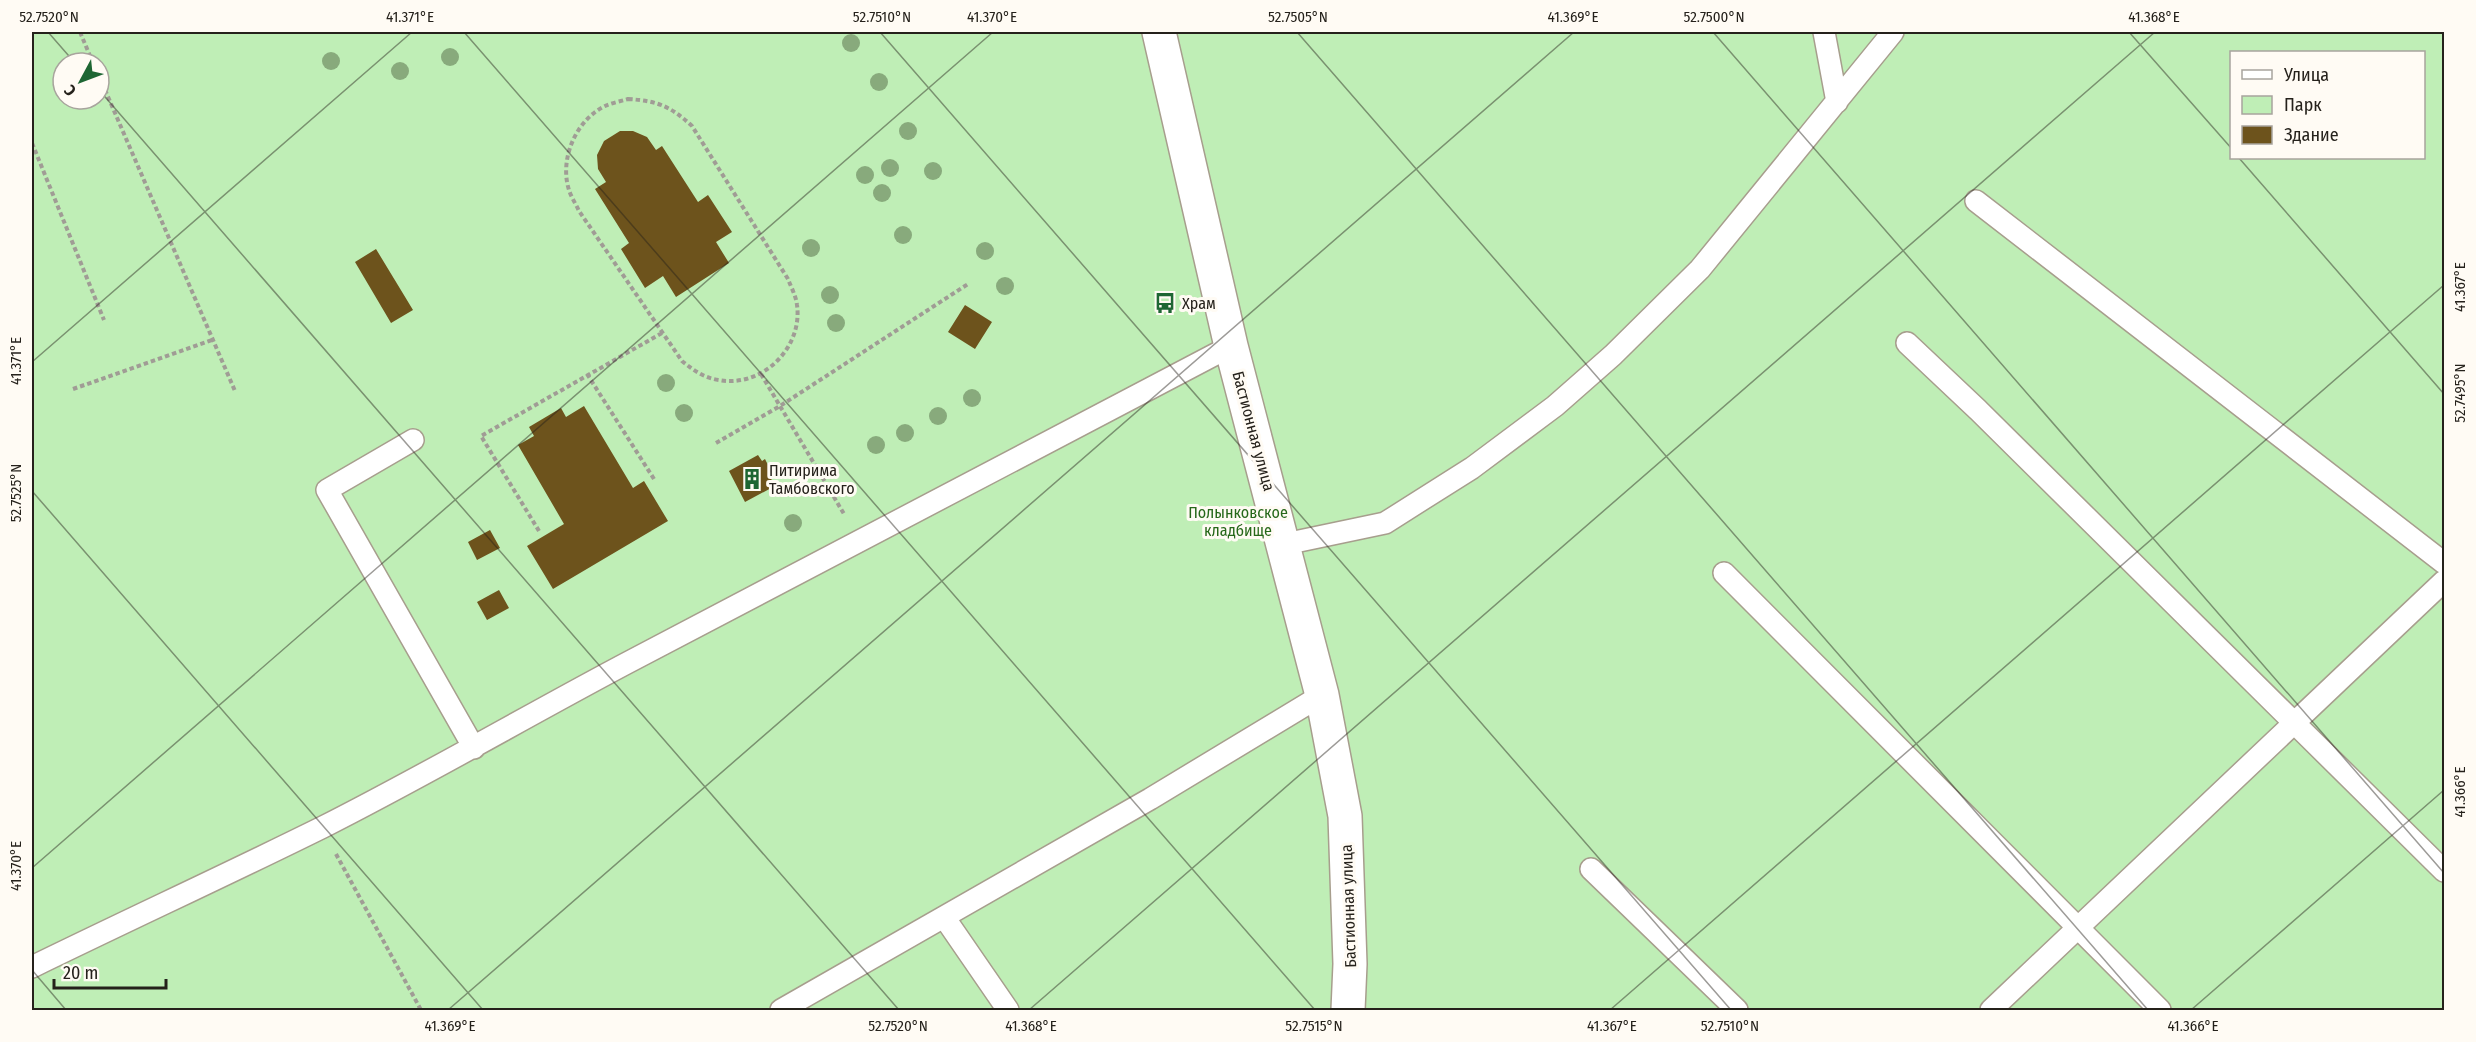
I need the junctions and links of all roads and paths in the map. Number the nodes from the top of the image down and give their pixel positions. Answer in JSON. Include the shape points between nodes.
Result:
{"nodes":[{"id":1,"x":80,"y":32,"type":"edge"},
{"id":2,"x":1159,"y":32,"type":"edge"},
{"id":3,"x":1824,"y":32,"type":"edge"},
{"id":4,"x":1893,"y":32,"type":"edge"},
{"id":5,"x":88,"y":51,"type":"edge"},
{"id":6,"x":1837,"y":102,"type":"junction"},
{"id":7,"x":111,"y":104,"type":"edge"},
{"id":8,"x":32,"y":143,"type":"edge"},
{"id":9,"x":1976,"y":201,"type":"dead end"},
{"id":10,"x":968,"y":284,"type":"dead end"},
{"id":11,"x":104,"y":320,"type":"dead end"},
{"id":12,"x":662,"y":333,"type":"junction"},
{"id":13,"x":212,"y":339,"type":"junction"},
{"id":14,"x":1907,"y":343,"type":"dead end"},
{"id":15,"x":1231,"y":346,"type":"junction"},
{"id":16,"x":587,"y":374,"type":"junction"},
{"id":17,"x":761,"y":374,"type":"junction"},
{"id":18,"x":73,"y":389,"type":"dead end"},
{"id":19,"x":235,"y":391,"type":"dead end"},
{"id":20,"x":780,"y":406,"type":"junction"},
{"id":21,"x":413,"y":440,"type":"dead end"},
{"id":22,"x":716,"y":443,"type":"dead end"},
{"id":23,"x":654,"y":479,"type":"dead end"},
{"id":24,"x":539,"y":531,"type":"dead end"},
{"id":25,"x":860,"y":541,"type":"junction"},
{"id":26,"x":1285,"y":544,"type":"junction"},
{"id":27,"x":2445,"y":563,"type":"edge"},
{"id":28,"x":1724,"y":573,"type":"dead end"},
{"id":29,"x":2445,"y":581,"type":"edge"},
{"id":30,"x":1322,"y":695,"type":"junction"},
{"id":31,"x":2294,"y":724,"type":"junction"},
{"id":32,"x":474,"y":748,"type":"junction"},
{"id":33,"x":322,"y":827,"type":"junction"},
{"id":34,"x":1592,"y":869,"type":"dead end"},
{"id":35,"x":2445,"y":871,"type":"edge"},
{"id":36,"x":944,"y":917,"type":"junction"},
{"id":37,"x":2076,"y":929,"type":"junction"},
{"id":38,"x":32,"y":967,"type":"edge"},
{"id":39,"x":421,"y":1011,"type":"edge"},
{"id":40,"x":781,"y":1011,"type":"edge"},
{"id":41,"x":1008,"y":1011,"type":"edge"},
{"id":42,"x":1348,"y":1011,"type":"edge"},
{"id":43,"x":1737,"y":1011,"type":"edge"},
{"id":44,"x":1991,"y":1011,"type":"edge"},
{"id":45,"x":2160,"y":1011,"type":"edge"}],
"edges":[{"from":1,"to":5,"type":"path"},
{"from":2,"to":15,"type":"street","name":"Бастионная улица"},
{"from":3,"to":6,"type":"lane"},
{"from":4,"to":6,"type":"lane"},
{"from":6,"to":26,"type":"lane","via":[[1700,269],[1555,406],[1472,468],[1385,523]]},
{"from":7,"to":13,"type":"path"},
{"from":8,"to":11,"type":"path"},
{"from":9,"to":27,"type":"lane"},
{"from":10,"to":20,"type":"path"},
{"from":12,"to":16,"type":"path"},
{"from":12,"to":17,"type":"path","via":[[682,361],[699,374],[719,381],[741,381]]},
{"from":12,"to":17,"type":"path","via":[[568,189],[566,165],[580,128],[604,106],[628,99],[660,103],[692,126],[788,279],[797,305],[795,332],[782,357]]},
{"from":13,"to":18,"type":"path"},
{"from":13,"to":19,"type":"path"},
{"from":14,"to":31,"type":"lane"},
{"from":15,"to":25,"type":"lane"},
{"from":15,"to":26,"type":"street","name":"Бастионная улица"},
{"from":16,"to":23,"type":"path"},
{"from":16,"to":24,"type":"path","via":[[481,436]]},
{"from":17,"to":20,"type":"path"},
{"from":20,"to":22,"type":"path"},
{"from":20,"to":25,"type":"path"},
{"from":21,"to":32,"type":"lane","via":[[327,490]]},
{"from":25,"to":32,"type":"lane","via":[[555,701]]},
{"from":26,"to":30,"type":"street","name":"Бастионная улица"},
{"from":28,"to":37,"type":"lane"},
{"from":29,"to":31,"type":"lane"},
{"from":30,"to":36,"type":"lane"},
{"from":30,"to":42,"type":"street","name":"Бастионная улица","via":[[1345,816]]},
{"from":31,"to":35,"type":"lane"},
{"from":31,"to":37,"type":"lane"},
{"from":32,"to":33,"type":"lane"},
{"from":33,"to":38,"type":"lane"},
{"from":33,"to":39,"type":"path"},
{"from":34,"to":43,"type":"lane"},
{"from":36,"to":40,"type":"lane"},
{"from":36,"to":41,"type":"lane"},
{"from":37,"to":44,"type":"lane"},
{"from":37,"to":45,"type":"lane"}]}
